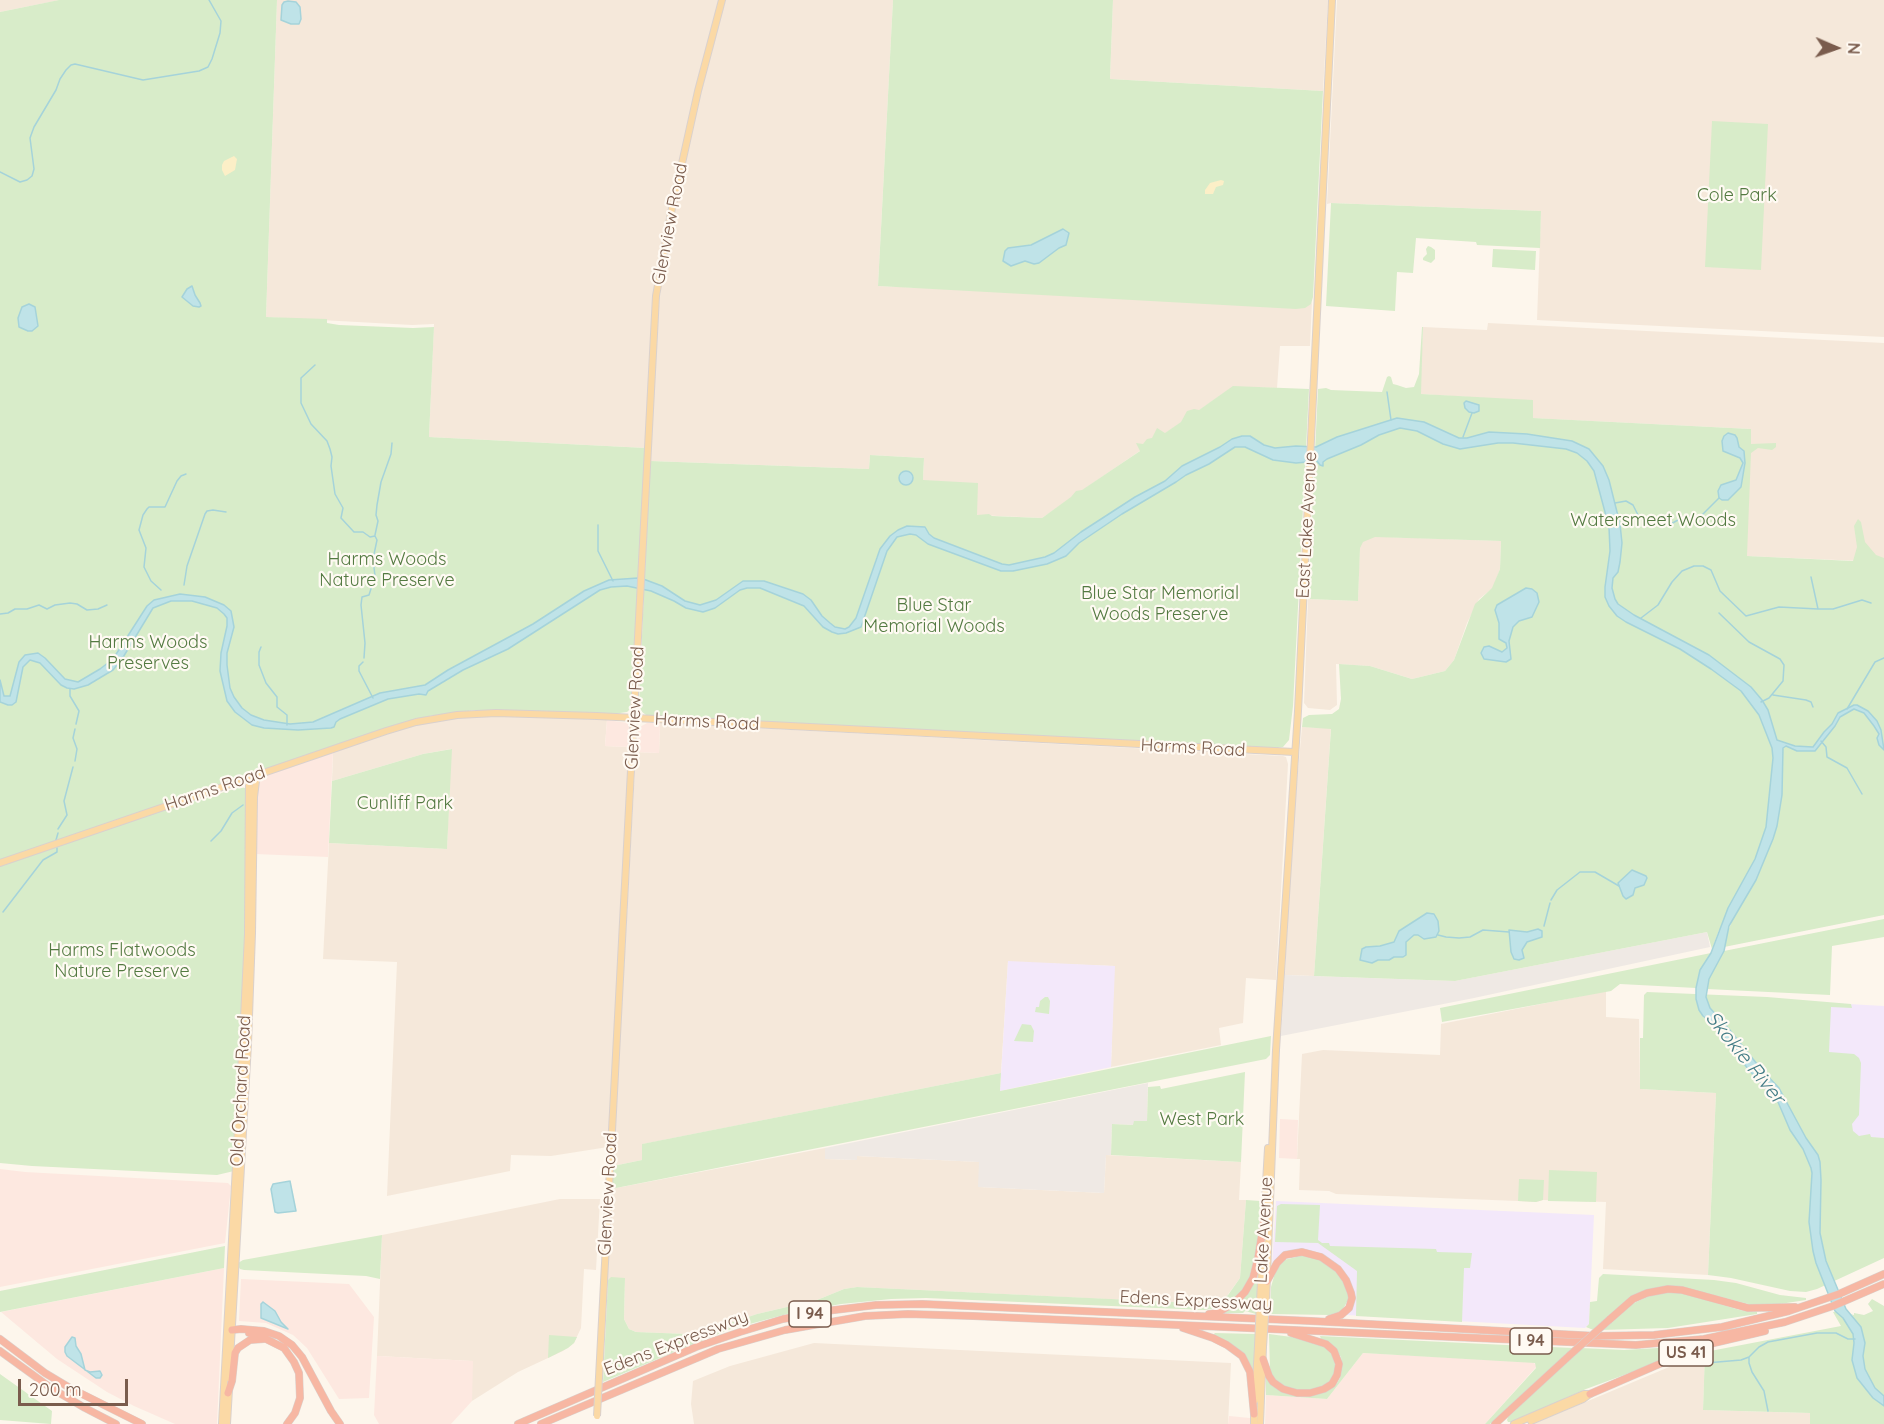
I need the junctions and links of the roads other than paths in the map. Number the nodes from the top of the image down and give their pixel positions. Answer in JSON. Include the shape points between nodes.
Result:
{"nodes":[{"id":1,"x":722,"y":0,"type":"edge"},
{"id":2,"x":1332,"y":0,"type":"edge"},
{"id":3,"x":634,"y":718,"type":"junction"},
{"id":4,"x":1294,"y":752,"type":"junction"},
{"id":5,"x":249,"y":778,"type":"junction"},
{"id":6,"x":257,"y":778,"type":"junction"},
{"id":7,"x":254,"y":797,"type":"junction"},
{"id":8,"x":0,"y":863,"type":"edge"},
{"id":9,"x":1276,"y":1050,"type":"joint"},
{"id":10,"x":1275,"y":1073,"type":"junction"},
{"id":11,"x":1264,"y":1215,"type":"junction"},
{"id":12,"x":1884,"y":1274,"type":"edge"},
{"id":13,"x":1267,"y":1281,"type":"junction"},
{"id":14,"x":1884,"y":1284,"type":"edge"},
{"id":15,"x":1263,"y":1301,"type":"junction"},
{"id":16,"x":1800,"y":1308,"type":"junction"},
{"id":17,"x":1195,"y":1317,"type":"junction"},
{"id":18,"x":1321,"y":1321,"type":"junction"},
{"id":19,"x":1785,"y":1322,"type":"junction"},
{"id":20,"x":1169,"y":1325,"type":"junction"},
{"id":21,"x":1274,"y":1329,"type":"junction"},
{"id":22,"x":232,"y":1330,"type":"junction"},
{"id":23,"x":0,"y":1339,"type":"edge"},
{"id":24,"x":267,"y":1339,"type":"junction"},
{"id":25,"x":1261,"y":1347,"type":"junction"},
{"id":26,"x":0,"y":1351,"type":"edge"},
{"id":27,"x":1263,"y":1359,"type":"junction"},
{"id":28,"x":228,"y":1393,"type":"junction"},
{"id":29,"x":1590,"y":1394,"type":"junction"},
{"id":30,"x":1507,"y":1413,"type":"junction"},
{"id":31,"x":1254,"y":1414,"type":"junction"},
{"id":32,"x":98,"y":1415,"type":"junction"},
{"id":33,"x":109,"y":1424,"type":"edge"},
{"id":34,"x":117,"y":1424,"type":"edge"},
{"id":35,"x":142,"y":1424,"type":"edge"},
{"id":36,"x":222,"y":1424,"type":"edge"},
{"id":37,"x":227,"y":1424,"type":"edge"},
{"id":38,"x":287,"y":1424,"type":"edge"},
{"id":39,"x":340,"y":1424,"type":"edge"},
{"id":40,"x":518,"y":1424,"type":"edge"},
{"id":41,"x":541,"y":1424,"type":"edge"},
{"id":42,"x":596,"y":1424,"type":"edge"},
{"id":43,"x":1254,"y":1424,"type":"edge"},
{"id":44,"x":1260,"y":1424,"type":"edge"},
{"id":45,"x":1495,"y":1424,"type":"edge"},
{"id":46,"x":1506,"y":1424,"type":"edge"},
{"id":47,"x":1514,"y":1424,"type":"edge"},
{"id":48,"x":1524,"y":1424,"type":"edge"}],
"edges":[{"from":1,"to":3,"type":"main road","name":"Glenview Road","via":[[658,277]]},
{"from":2,"to":4,"type":"main road","name":"East Lake Avenue"},
{"from":3,"to":4,"type":"main road","name":"Harms Road"},
{"from":3,"to":6,"type":"main road","name":"Harms Road","via":[[495,713],[450,716],[386,731]]},
{"from":3,"to":42,"type":"main road","name":"Glenview Road","bridge":true},
{"from":4,"to":9,"type":"main road","name":"East Lake Avenue"},
{"from":5,"to":6,"type":"main road","name":"Harms Road"},
{"from":5,"to":7,"type":"main road","name":"Old Orchard Road"},
{"from":5,"to":8,"type":"main road","name":"Harms Road"},
{"from":5,"to":36,"type":"main road","name":"Old Orchard Road","via":[[246,976]]},
{"from":6,"to":7,"type":"main road","name":"Old Orchard Road"},
{"from":7,"to":22,"type":"main road","name":"Old Orchard Road","via":[[249,1027]]},
{"from":9,"to":10,"type":"main road","name":"Lake Avenue"},
{"from":10,"to":11,"type":"main road","name":"Lake Avenue"},
{"from":10,"to":13,"type":"main road","name":"Lake Avenue"},
{"from":11,"to":15,"type":"main road","name":"Lake Avenue"},
{"from":11,"to":17,"type":"highway","via":[[1253,1278],[1245,1292],[1217,1313]]},
{"from":12,"to":16,"type":"highway","name":"Edens Expressway","number":"I 94"},
{"from":13,"to":15,"type":"main road","name":"Lake Avenue"},
{"from":13,"to":18,"type":"highway","via":[[1281,1258],[1296,1252],[1314,1254],[1334,1265],[1349,1287],[1351,1303],[1341,1315]]},
{"from":14,"to":19,"type":"highway","name":"Edens Expressway","number":"I 94"},
{"from":15,"to":25,"type":"main road","name":"Lake Avenue","bridge":true},
{"from":16,"to":18,"type":"highway","name":"Edens Expressway","number":"I 94","via":[[1722,1327],[1654,1335],[1597,1336]]},
{"from":16,"to":30,"type":"highway","bridge":true,"via":[[1748,1308],[1682,1290],[1647,1293],[1609,1320]]},
{"from":17,"to":18,"type":"highway","name":"Edens Expressway","number":"I 94"},
{"from":17,"to":40,"type":"highway","name":"Edens Expressway","number":"I 94","via":[[922,1304],[826,1311],[783,1319],[696,1347]]},
{"from":19,"to":21,"type":"highway","name":"Edens Expressway","number":"I 94","via":[[1704,1339],[1636,1345]]},
{"from":19,"to":29,"type":"highway","number":"US 41","via":[[1777,1328],[1701,1346]]},
{"from":20,"to":21,"type":"highway","name":"Edens Expressway","number":"I 94"},
{"from":20,"to":31,"type":"highway","via":[[1213,1338],[1242,1356],[1250,1372]]},
{"from":20,"to":41,"type":"highway","name":"Edens Expressway","number":"I 94","via":[[908,1314],[823,1322],[718,1349]]},
{"from":21,"to":27,"type":"highway","via":[[1330,1347],[1338,1359],[1337,1375],[1324,1389],[1297,1393],[1273,1382]]},
{"from":22,"to":24,"type":"highway"},
{"from":22,"to":28,"type":"main road","name":"Old Orchard Road"},
{"from":22,"to":39,"type":"highway","via":[[264,1331],[292,1345]]},
{"from":23,"to":35,"type":"highway","via":[[70,1388]]},
{"from":24,"to":28,"type":"highway","via":[[250,1340],[238,1348]]},
{"from":24,"to":38,"type":"highway","via":[[288,1352],[299,1372],[300,1398]]},
{"from":25,"to":27,"type":"main road","name":"Lake Avenue"},
{"from":25,"to":31,"type":"main road","name":"Lake Avenue"},
{"from":26,"to":32,"type":"highway","via":[[51,1388]]},
{"from":27,"to":44,"type":"main road","name":"Lake Avenue"},
{"from":28,"to":37,"type":"main road","name":"Old Orchard Road"},
{"from":29,"to":47,"type":"main road","number":"US 41"},
{"from":29,"to":48,"type":"main road","number":"US 41"},
{"from":30,"to":45,"type":"highway"},
{"from":30,"to":46,"type":"highway"},
{"from":31,"to":43,"type":"main road","name":"Lake Avenue"},
{"from":32,"to":33,"type":"highway"},
{"from":32,"to":34,"type":"highway"}]}
